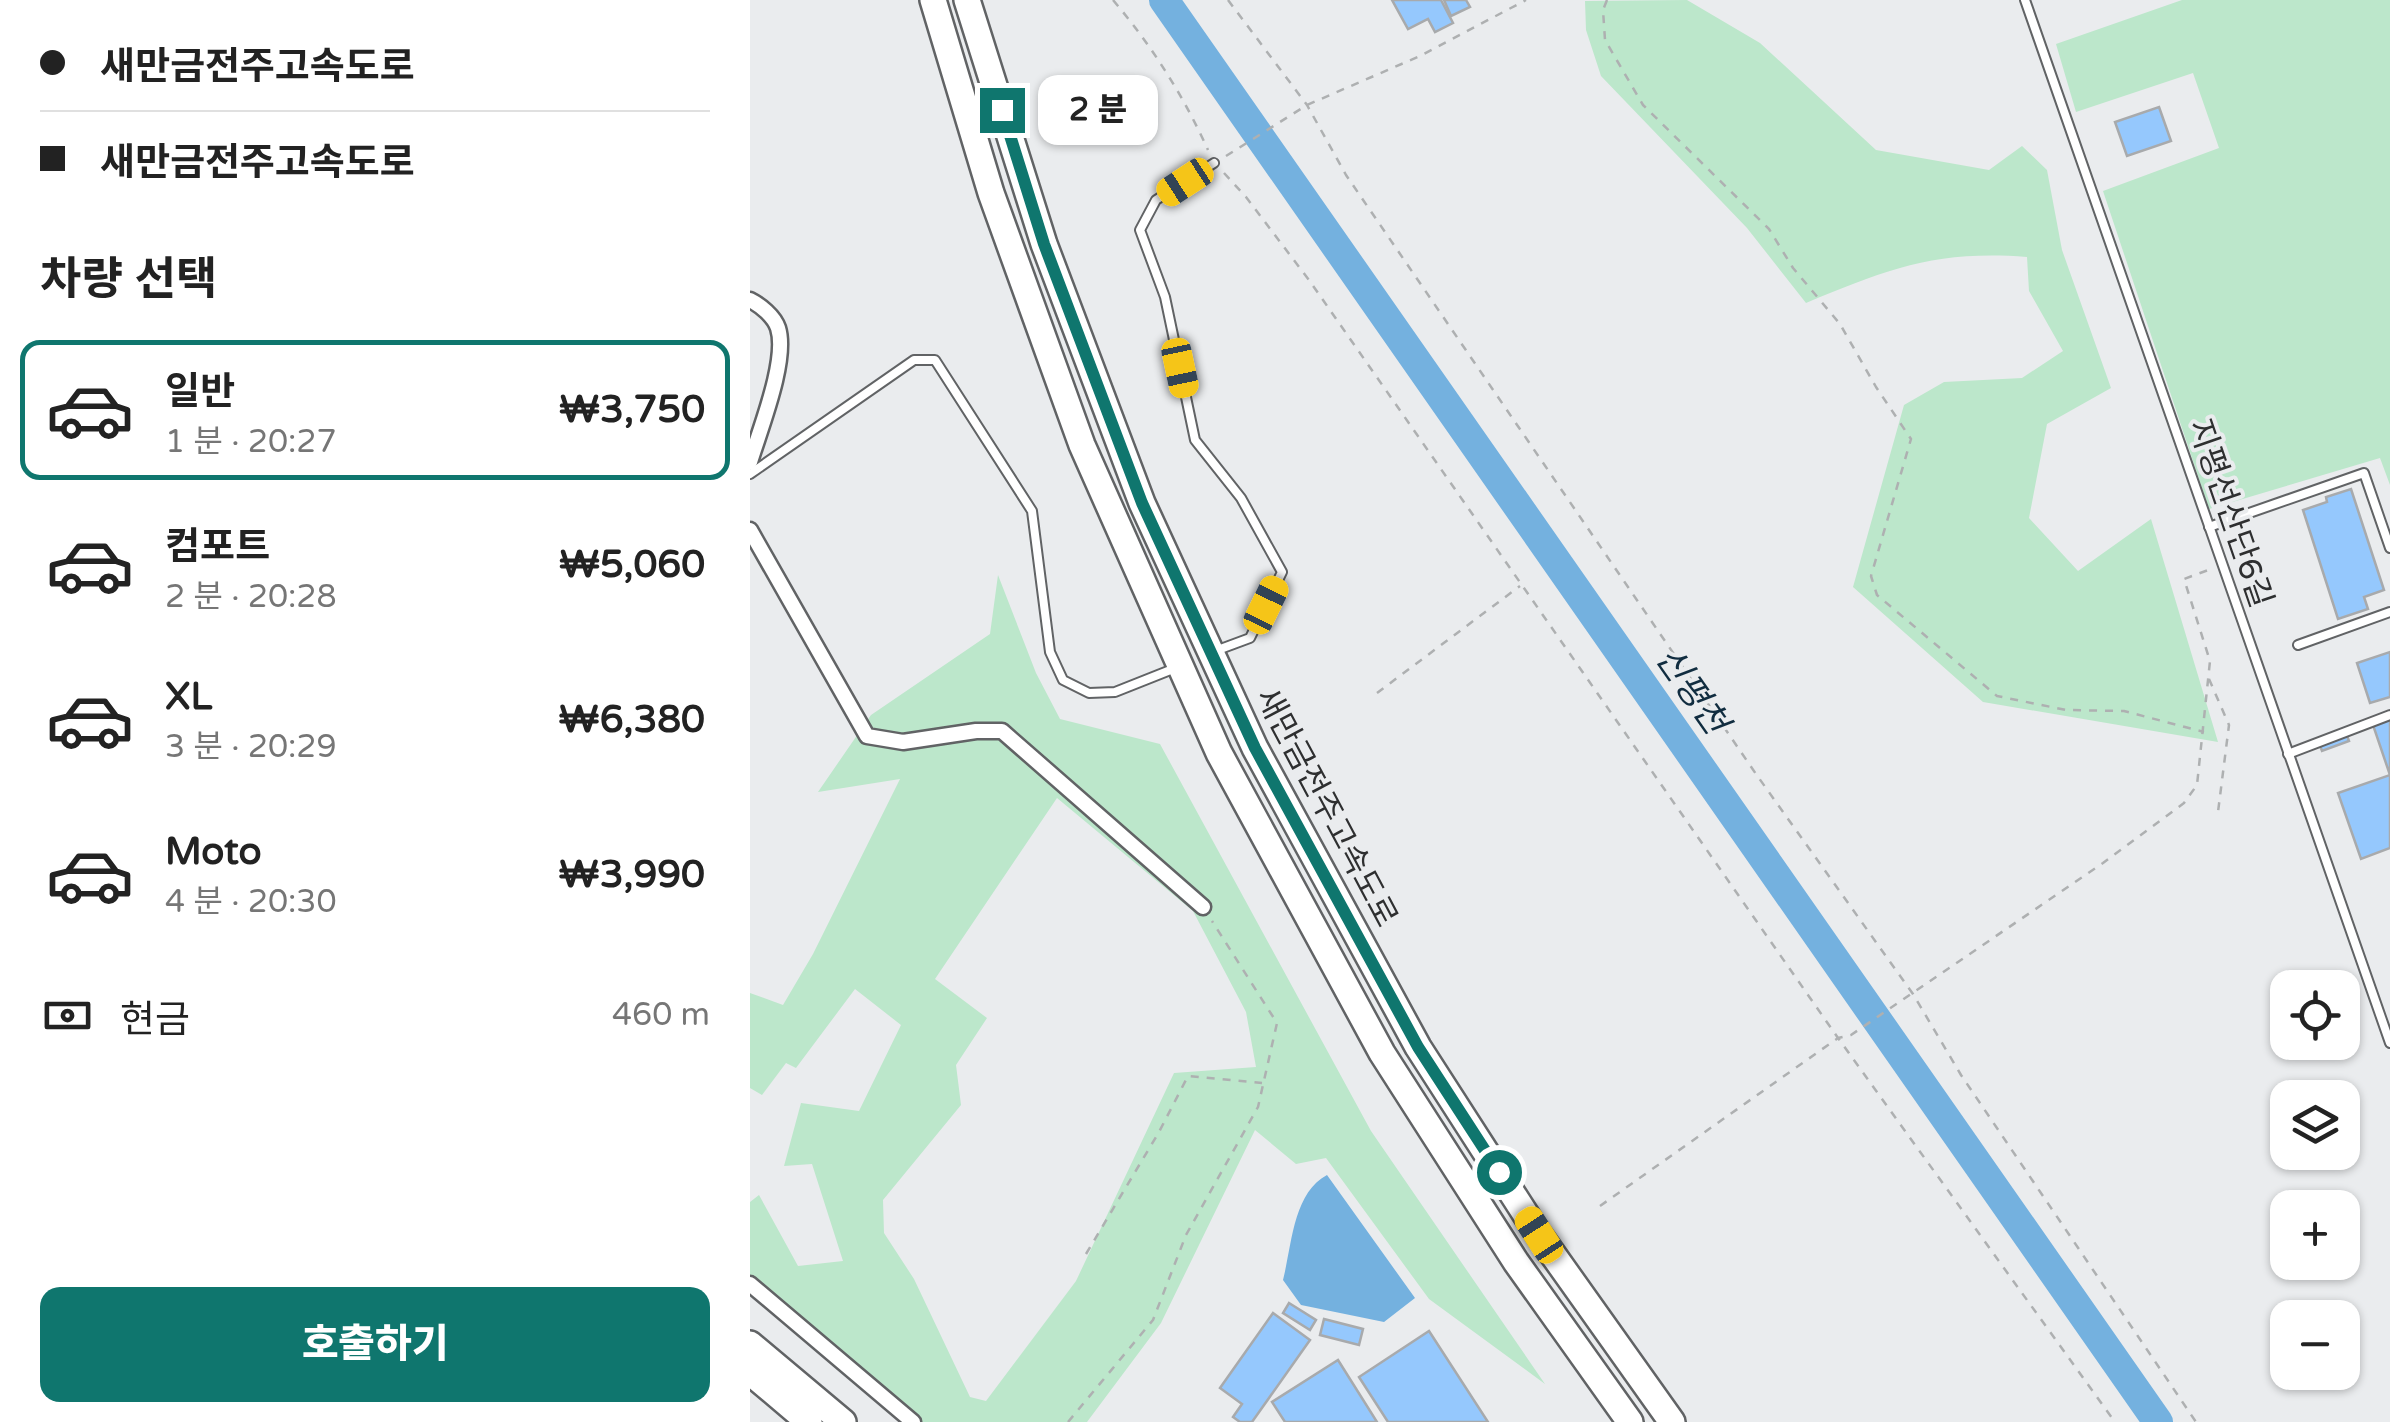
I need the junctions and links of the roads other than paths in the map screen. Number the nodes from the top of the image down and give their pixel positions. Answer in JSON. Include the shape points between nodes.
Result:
{"nodes":[{"id":1,"x":933,"y":0,"type":"edge"},
{"id":2,"x":2025,"y":0,"type":"edge"},
{"id":3,"x":968,"y":5,"type":"edge"},
{"id":4,"x":1214,"y":163,"type":"road end"},
{"id":5,"x":750,"y":300,"type":"edge"},
{"id":6,"x":750,"y":462,"type":"edge"},
{"id":7,"x":750,"y":474,"type":"edge"},
{"id":8,"x":2209,"y":527,"type":"junction"},
{"id":9,"x":750,"y":530,"type":"edge"},
{"id":10,"x":2390,"y":548,"type":"edge"},
{"id":11,"x":2390,"y":612,"type":"edge"},
{"id":12,"x":2298,"y":645,"type":"dead end"},
{"id":13,"x":1211,"y":652,"type":"junction"},
{"id":14,"x":1181,"y":666,"type":"junction"},
{"id":15,"x":2390,"y":715,"type":"edge"},
{"id":16,"x":2288,"y":754,"type":"junction"},
{"id":17,"x":1204,"y":907,"type":"road end"},
{"id":18,"x":2390,"y":1043,"type":"edge"},
{"id":19,"x":750,"y":1284,"type":"edge"},
{"id":20,"x":750,"y":1344,"type":"edge"},
{"id":21,"x":750,"y":1372,"type":"edge"},
{"id":22,"x":809,"y":1422,"type":"edge"},
{"id":23,"x":843,"y":1422,"type":"edge"},
{"id":24,"x":912,"y":1422,"type":"edge"},
{"id":25,"x":1630,"y":1422,"type":"edge"},
{"id":26,"x":1672,"y":1422,"type":"edge"}],
"edges":[{"from":1,"to":14,"type":"highway","name":"새만금전주고속도로","via":[[991,193],[1082,445]]},
{"from":2,"to":8,"type":"lane","name":"지평선산단6길"},
{"from":3,"to":13,"type":"highway","name":"새만금전주고속도로","via":[[1044,244],[1142,503]]},
{"from":4,"to":13,"type":"lane","via":[[1156,200],[1140,230],[1165,297],[1195,440],[1241,498],[1282,572],[1250,638]]},
{"from":5,"to":6,"type":"street","via":[[778,327],[779,366]]},
{"from":7,"to":14,"type":"lane","via":[[914,360],[935,360],[1032,512],[1050,652],[1063,680],[1089,693],[1115,692]]},
{"from":8,"to":10,"type":"lane","via":[[2364,473]]},
{"from":8,"to":16,"type":"lane","name":"지평선산단6길"},
{"from":9,"to":17,"type":"street","via":[[867,736],[903,742],[1002,731]]},
{"from":11,"to":12,"type":"lane"},
{"from":13,"to":26,"type":"highway","name":"새만금전주고속도로","via":[[1255,748],[1418,1047],[1539,1235]]},
{"from":14,"to":25,"type":"highway","name":"새만금전주고속도로","via":[[1220,753],[1382,1053],[1516,1262]]},
{"from":15,"to":16,"type":"lane"},
{"from":16,"to":18,"type":"lane","name":"지평선산단6길"},
{"from":19,"to":24,"type":"street"},
{"from":20,"to":23,"type":"highway"},
{"from":21,"to":22,"type":"highway"}]}
